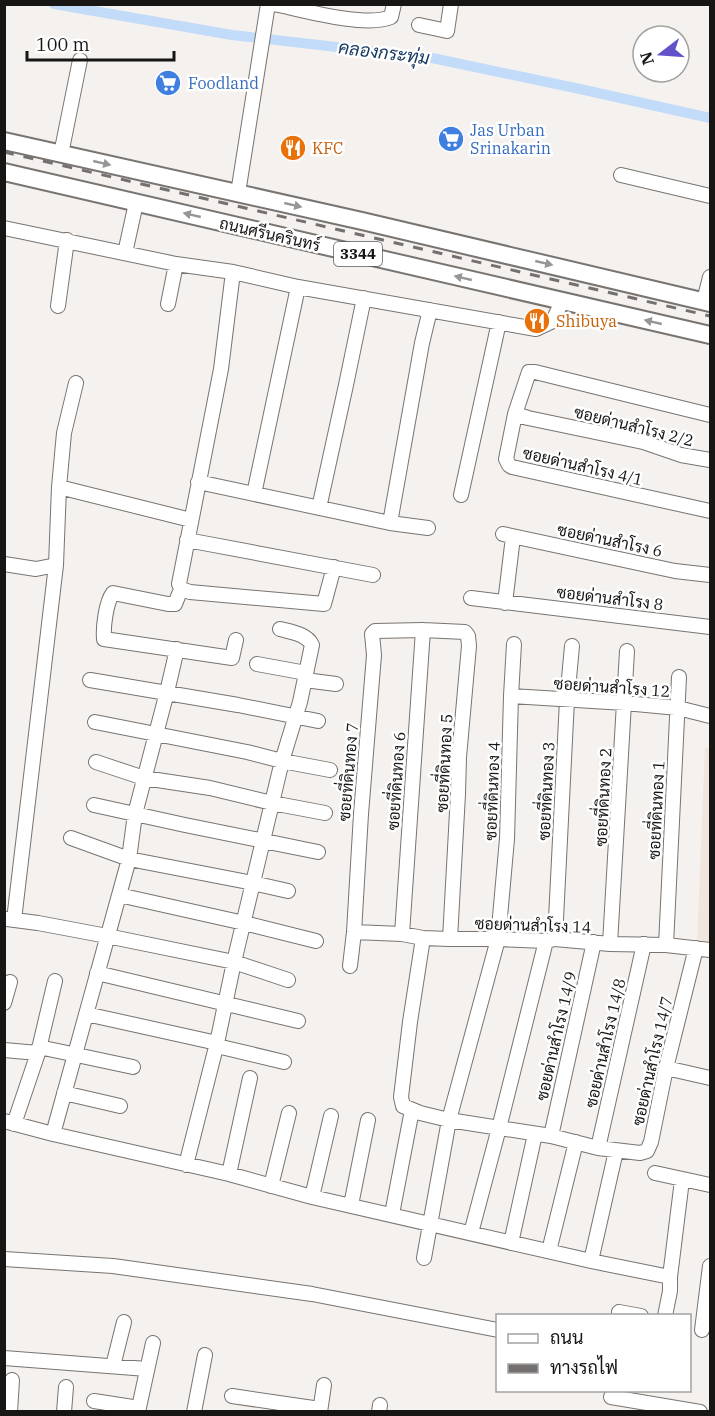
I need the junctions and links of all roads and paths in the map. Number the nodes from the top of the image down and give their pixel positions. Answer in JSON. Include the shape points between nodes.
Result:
{"nodes":[{"id":1,"x":274,"y":4,"type":"edge"},
{"id":2,"x":394,"y":4,"type":"edge"},
{"id":3,"x":451,"y":4,"type":"edge"},
{"id":4,"x":328,"y":10,"type":"edge"},
{"id":5,"x":267,"y":11,"type":"edge"},
{"id":6,"x":419,"y":25,"type":"dead end"},
{"id":7,"x":80,"y":60,"type":"dead end"},
{"id":8,"x":4,"y":141,"type":"edge"},
{"id":9,"x":61,"y":154,"type":"junction"},
{"id":10,"x":4,"y":172,"type":"edge"},
{"id":11,"x":621,"y":175,"type":"dead end"},
{"id":12,"x":238,"y":193,"type":"junction"},
{"id":13,"x":711,"y":196,"type":"edge"},
{"id":14,"x":136,"y":202,"type":"junction"},
{"id":15,"x":4,"y":228,"type":"edge"},
{"id":16,"x":67,"y":240,"type":"junction"},
{"id":17,"x":125,"y":253,"type":"junction"},
{"id":18,"x":176,"y":264,"type":"junction"},
{"id":19,"x":233,"y":272,"type":"junction"},
{"id":20,"x":711,"y":277,"type":"edge"},
{"id":21,"x":297,"y":287,"type":"junction"},
{"id":22,"x":364,"y":298,"type":"junction"},
{"id":23,"x":562,"y":301,"type":"junction"},
{"id":24,"x":707,"y":302,"type":"edge"},
{"id":25,"x":168,"y":304,"type":"dead end"},
{"id":26,"x":58,"y":306,"type":"dead end"},
{"id":27,"x":430,"y":310,"type":"junction"},
{"id":28,"x":499,"y":322,"type":"junction"},
{"id":29,"x":711,"y":335,"type":"edge"},
{"id":30,"x":76,"y":383,"type":"dead end"},
{"id":31,"x":515,"y":414,"type":"junction"},
{"id":32,"x":711,"y":416,"type":"edge"},
{"id":33,"x":711,"y":460,"type":"edge"},
{"id":34,"x":198,"y":482,"type":"junction"},
{"id":35,"x":59,"y":488,"type":"junction"},
{"id":36,"x":254,"y":494,"type":"junction"},
{"id":37,"x":461,"y":495,"type":"dead end"},
{"id":38,"x":319,"y":508,"type":"junction"},
{"id":39,"x":711,"y":511,"type":"edge"},
{"id":40,"x":191,"y":520,"type":"junction"},
{"id":41,"x":390,"y":523,"type":"junction"},
{"id":42,"x":428,"y":528,"type":"dead end"},
{"id":43,"x":187,"y":540,"type":"junction"},
{"id":44,"x":4,"y":564,"type":"edge"},
{"id":45,"x":56,"y":565,"type":"junction"},
{"id":46,"x":334,"y":567,"type":"junction"},
{"id":47,"x":374,"y":575,"type":"dead end"},
{"id":48,"x":711,"y":575,"type":"edge"},
{"id":49,"x":181,"y":589,"type":"junction"},
{"id":50,"x":471,"y":598,"type":"dead end"},
{"id":51,"x":505,"y":603,"type":"junction"},
{"id":52,"x":711,"y":627,"type":"edge"},
{"id":53,"x":280,"y":629,"type":"dead end"},
{"id":54,"x":423,"y":630,"type":"junction"},
{"id":55,"x":236,"y":640,"type":"dead end"},
{"id":56,"x":514,"y":644,"type":"dead end"},
{"id":57,"x":572,"y":646,"type":"dead end"},
{"id":58,"x":177,"y":649,"type":"junction"},
{"id":59,"x":627,"y":651,"type":"dead end"},
{"id":60,"x":257,"y":664,"type":"dead end"},
{"id":61,"x":305,"y":676,"type":"junction"},
{"id":62,"x":679,"y":677,"type":"dead end"},
{"id":63,"x":90,"y":680,"type":"dead end"},
{"id":64,"x":336,"y":684,"type":"dead end"},
{"id":65,"x":167,"y":692,"type":"junction"},
{"id":66,"x":511,"y":696,"type":"junction"},
{"id":67,"x":567,"y":700,"type":"junction"},
{"id":68,"x":625,"y":703,"type":"junction"},
{"id":69,"x":678,"y":708,"type":"junction"},
{"id":70,"x":295,"y":716,"type":"junction"},
{"id":71,"x":711,"y":716,"type":"edge"},
{"id":72,"x":318,"y":721,"type":"dead end"},
{"id":73,"x":95,"y":722,"type":"dead end"},
{"id":74,"x":156,"y":733,"type":"junction"},
{"id":75,"x":282,"y":761,"type":"junction"},
{"id":76,"x":96,"y":762,"type":"dead end"},
{"id":77,"x":330,"y":770,"type":"dead end"},
{"id":78,"x":144,"y":778,"type":"junction"},
{"id":79,"x":272,"y":803,"type":"junction"},
{"id":80,"x":94,"y":805,"type":"dead end"},
{"id":81,"x":325,"y":813,"type":"dead end"},
{"id":82,"x":135,"y":814,"type":"junction"},
{"id":83,"x":71,"y":838,"type":"dead end"},
{"id":84,"x":263,"y":840,"type":"junction"},
{"id":85,"x":318,"y":852,"type":"dead end"},
{"id":86,"x":129,"y":859,"type":"junction"},
{"id":87,"x":253,"y":883,"type":"junction"},
{"id":88,"x":288,"y":891,"type":"dead end"},
{"id":89,"x":119,"y":895,"type":"junction"},
{"id":90,"x":9,"y":919,"type":"edge"},
{"id":91,"x":244,"y":923,"type":"junction"},
{"id":92,"x":354,"y":932,"type":"junction"},
{"id":93,"x":402,"y":934,"type":"junction"},
{"id":94,"x":107,"y":936,"type":"junction"},
{"id":95,"x":423,"y":938,"type":"junction"},
{"id":96,"x":450,"y":939,"type":"junction"},
{"id":97,"x":498,"y":939,"type":"junction"},
{"id":98,"x":550,"y":940,"type":"junction"},
{"id":99,"x":316,"y":941,"type":"dead end"},
{"id":100,"x":594,"y":942,"type":"junction"},
{"id":101,"x":610,"y":944,"type":"junction"},
{"id":102,"x":644,"y":944,"type":"junction"},
{"id":103,"x":666,"y":945,"type":"junction"},
{"id":104,"x":696,"y":948,"type":"junction"},
{"id":105,"x":711,"y":950,"type":"edge"},
{"id":106,"x":234,"y":962,"type":"junction"},
{"id":107,"x":350,"y":966,"type":"dead end"},
{"id":108,"x":98,"y":973,"type":"junction"},
{"id":109,"x":288,"y":980,"type":"dead end"},
{"id":110,"x":55,"y":981,"type":"dead end"},
{"id":111,"x":9,"y":982,"type":"dead end"},
{"id":112,"x":4,"y":1003,"type":"edge"},
{"id":113,"x":225,"y":1004,"type":"junction"},
{"id":114,"x":86,"y":1014,"type":"junction"},
{"id":115,"x":298,"y":1021,"type":"dead end"},
{"id":116,"x":217,"y":1045,"type":"junction"},
{"id":117,"x":4,"y":1050,"type":"edge"},
{"id":118,"x":38,"y":1050,"type":"junction"},
{"id":119,"x":75,"y":1055,"type":"junction"},
{"id":120,"x":284,"y":1062,"type":"dead end"},
{"id":121,"x":133,"y":1067,"type":"dead end"},
{"id":122,"x":666,"y":1068,"type":"junction"},
{"id":123,"x":250,"y":1077,"type":"dead end"},
{"id":124,"x":711,"y":1078,"type":"edge"},
{"id":125,"x":64,"y":1093,"type":"junction"},
{"id":126,"x":120,"y":1106,"type":"dead end"},
{"id":127,"x":412,"y":1110,"type":"junction"},
{"id":128,"x":289,"y":1113,"type":"dead end"},
{"id":129,"x":331,"y":1116,"type":"dead end"},
{"id":130,"x":368,"y":1120,"type":"dead end"},
{"id":131,"x":450,"y":1120,"type":"junction"},
{"id":132,"x":9,"y":1123,"type":"edge"},
{"id":133,"x":499,"y":1128,"type":"junction"},
{"id":134,"x":53,"y":1134,"type":"junction"},
{"id":135,"x":535,"y":1134,"type":"junction"},
{"id":136,"x":551,"y":1136,"type":"junction"},
{"id":137,"x":576,"y":1142,"type":"junction"},
{"id":138,"x":598,"y":1149,"type":"junction"},
{"id":139,"x":616,"y":1151,"type":"junction"},
{"id":140,"x":186,"y":1165,"type":"junction"},
{"id":141,"x":655,"y":1173,"type":"dead end"},
{"id":142,"x":229,"y":1174,"type":"junction"},
{"id":143,"x":682,"y":1180,"type":"junction"},
{"id":144,"x":711,"y":1185,"type":"edge"},
{"id":145,"x":271,"y":1186,"type":"junction"},
{"id":146,"x":312,"y":1197,"type":"junction"},
{"id":147,"x":351,"y":1205,"type":"junction"},
{"id":148,"x":392,"y":1214,"type":"junction"},
{"id":149,"x":430,"y":1224,"type":"junction"},
{"id":150,"x":471,"y":1233,"type":"junction"},
{"id":151,"x":511,"y":1243,"type":"junction"},
{"id":152,"x":549,"y":1251,"type":"junction"},
{"id":153,"x":4,"y":1258,"type":"edge"},
{"id":154,"x":424,"y":1258,"type":"dead end"},
{"id":155,"x":591,"y":1261,"type":"junction"},
{"id":156,"x":711,"y":1266,"type":"edge"},
{"id":157,"x":670,"y":1277,"type":"junction"},
{"id":158,"x":619,"y":1312,"type":"dead end"},
{"id":159,"x":630,"y":1314,"type":"edge"},
{"id":160,"x":665,"y":1314,"type":"edge"},
{"id":161,"x":124,"y":1322,"type":"dead end"},
{"id":162,"x":496,"y":1330,"type":"edge"},
{"id":163,"x":701,"y":1330,"type":"edge"},
{"id":164,"x":153,"y":1343,"type":"dead end"},
{"id":165,"x":205,"y":1355,"type":"dead end"},
{"id":166,"x":4,"y":1358,"type":"edge"},
{"id":167,"x":113,"y":1366,"type":"junction"},
{"id":168,"x":147,"y":1369,"type":"junction"},
{"id":169,"x":12,"y":1380,"type":"dead end"},
{"id":170,"x":324,"y":1385,"type":"dead end"},
{"id":171,"x":66,"y":1387,"type":"dead end"},
{"id":172,"x":232,"y":1396,"type":"dead end"},
{"id":173,"x":608,"y":1400,"type":"edge"},
{"id":174,"x":94,"y":1401,"type":"dead end"},
{"id":175,"x":138,"y":1410,"type":"edge"},
{"id":176,"x":320,"y":1410,"type":"edge"},
{"id":177,"x":10,"y":1412,"type":"edge"},
{"id":178,"x":64,"y":1412,"type":"edge"},
{"id":179,"x":194,"y":1412,"type":"edge"},
{"id":180,"x":700,"y":1412,"type":"edge"}],
"edges":[{"from":1,"to":4,"type":"street"},
{"from":2,"to":4,"type":"street","via":[[391,17],[371,22]]},
{"from":3,"to":6,"type":"street","via":[[447,31]]},
{"from":5,"to":12,"type":"street"},
{"from":7,"to":9,"type":"street"},
{"from":8,"to":9,"type":"main road","name":"ถนนศรีนครินทร์","number":"3344"},
{"from":9,"to":12,"type":"main road","name":"ถนนศรีนครินทร์","number":"3344","one_way":true},
{"from":10,"to":14,"type":"main road","name":"ถนนศรีนครินทร์","number":"3344"},
{"from":11,"to":13,"type":"street"},
{"from":12,"to":24,"type":"main road","name":"ถนนศรีนครินทร์","number":"3344","one_way":true},
{"from":14,"to":17,"type":"street"},
{"from":23,"to":14,"type":"main road","name":"ถนนศรีนครินทร์","number":"3344","one_way":true},
{"from":15,"to":16,"type":"street"},
{"from":16,"to":17,"type":"street"},
{"from":16,"to":26,"type":"street"},
{"from":17,"to":18,"type":"street"},
{"from":18,"to":19,"type":"street"},
{"from":18,"to":25,"type":"street"},
{"from":19,"to":21,"type":"street"},
{"from":19,"to":34,"type":"street","via":[[221,369]]},
{"from":20,"to":24,"type":"street"},
{"from":21,"to":22,"type":"street"},
{"from":21,"to":36,"type":"street"},
{"from":22,"to":27,"type":"street"},
{"from":22,"to":38,"type":"street"},
{"from":23,"to":28,"type":"street","via":[[553,321],[536,329]]},
{"from":29,"to":23,"type":"main road","name":"ถนนศรีนครินทร์","number":"3344","one_way":true},
{"from":27,"to":28,"type":"street"},
{"from":27,"to":41,"type":"street"},
{"from":28,"to":37,"type":"street"},
{"from":30,"to":35,"type":"street","via":[[64,433]]},
{"from":31,"to":32,"type":"street","name":"ซอยด่านสำโรง 4/1","via":[[529,372],[535,372]]},
{"from":31,"to":33,"type":"street","name":"ซอยด่านสำโรง 2/2"},
{"from":31,"to":39,"type":"street","name":"ซอยด่านสำโรง 4/1","via":[[506,459],[512,467]]},
{"from":34,"to":36,"type":"street"},
{"from":34,"to":40,"type":"street"},
{"from":35,"to":40,"type":"street"},
{"from":35,"to":45,"type":"street"},
{"from":36,"to":38,"type":"street"},
{"from":38,"to":41,"type":"street"},
{"from":40,"to":43,"type":"street"},
{"from":41,"to":42,"type":"street"},
{"from":43,"to":46,"type":"street"},
{"from":43,"to":49,"type":"street"},
{"from":44,"to":45,"type":"street","via":[[36,568]]},
{"from":45,"to":90,"type":"street"},
{"from":46,"to":47,"type":"street"},
{"from":46,"to":49,"type":"street","via":[[324,604]]},
{"from":48,"to":51,"type":"street","name":"ซอยด่านสำโรง 6","via":[[508,536]]},
{"from":49,"to":58,"type":"street","via":[[175,604],[113,593],[103,632],[108,640]]},
{"from":50,"to":51,"type":"street","name":"ซอยด่านสำโรง 8"},
{"from":51,"to":52,"type":"street","name":"ซอยด่านสำโรง 8"},
{"from":53,"to":61,"type":"street","via":[[310,640]]},
{"from":54,"to":92,"type":"street","name":"ซอยที่ดินทอง 7","via":[[372,634],[374,655]]},
{"from":54,"to":93,"type":"street","name":"ซอยที่ดินทอง 6"},
{"from":54,"to":96,"type":"street","name":"ซอยที่ดินทอง 5","via":[[465,632],[469,646]]},
{"from":55,"to":58,"type":"street","via":[[232,658]]},
{"from":56,"to":66,"type":"street","name":"ซอยที่ดินทอง 4"},
{"from":57,"to":67,"type":"street","name":"ซอยที่ดินทอง 3"},
{"from":58,"to":65,"type":"street"},
{"from":59,"to":68,"type":"street","name":"ซอยที่ดินทอง 2"},
{"from":60,"to":61,"type":"street"},
{"from":61,"to":64,"type":"street"},
{"from":61,"to":70,"type":"street"},
{"from":62,"to":69,"type":"street","name":"ซอยที่ดินทอง 1"},
{"from":63,"to":65,"type":"street"},
{"from":65,"to":70,"type":"street"},
{"from":65,"to":74,"type":"street"},
{"from":66,"to":67,"type":"street","name":"ซอยด่านสำโรง 12"},
{"from":66,"to":97,"type":"street","name":"ซอยที่ดินทอง 4","via":[[507,839]]},
{"from":67,"to":68,"type":"street","name":"ซอยด่านสำโรง 12"},
{"from":67,"to":98,"type":"street","name":"ซอยที่ดินทอง 3"},
{"from":68,"to":69,"type":"street","name":"ซอยด่านสำโรง 12"},
{"from":68,"to":101,"type":"street","name":"ซอยที่ดินทอง 2"},
{"from":69,"to":71,"type":"street","name":"ซอยด่านสำโรง 12"},
{"from":69,"to":103,"type":"street","name":"ซอยที่ดินทอง 1"},
{"from":70,"to":72,"type":"street"},
{"from":70,"to":75,"type":"street"},
{"from":73,"to":74,"type":"street"},
{"from":74,"to":75,"type":"street"},
{"from":74,"to":78,"type":"street"},
{"from":75,"to":77,"type":"street"},
{"from":75,"to":79,"type":"street"},
{"from":76,"to":78,"type":"street"},
{"from":78,"to":79,"type":"street"},
{"from":78,"to":82,"type":"street"},
{"from":79,"to":81,"type":"street"},
{"from":79,"to":84,"type":"street"},
{"from":80,"to":82,"type":"street"},
{"from":82,"to":84,"type":"street"},
{"from":82,"to":86,"type":"street"},
{"from":83,"to":86,"type":"street"},
{"from":84,"to":85,"type":"street"},
{"from":84,"to":87,"type":"street"},
{"from":86,"to":87,"type":"street"},
{"from":86,"to":89,"type":"street"},
{"from":87,"to":88,"type":"street"},
{"from":87,"to":91,"type":"street"},
{"from":89,"to":91,"type":"street"},
{"from":89,"to":94,"type":"street"},
{"from":90,"to":94,"type":"street"},
{"from":91,"to":99,"type":"street"},
{"from":91,"to":106,"type":"street"},
{"from":92,"to":93,"type":"street","name":"ซอยด่านสำโรง 14"},
{"from":92,"to":107,"type":"street","name":"ซอยที่ดินทอง 7"},
{"from":93,"to":95,"type":"street","name":"ซอยด่านสำโรง 14"},
{"from":94,"to":106,"type":"street"},
{"from":94,"to":108,"type":"street"},
{"from":95,"to":96,"type":"street","name":"ซอยด่านสำโรง 14"},
{"from":95,"to":127,"type":"street","via":[[401,1097],[403,1106]]},
{"from":96,"to":97,"type":"street","name":"ซอยด่านสำโรง 14"},
{"from":97,"to":98,"type":"street","name":"ซอยด่านสำโรง 14"},
{"from":97,"to":131,"type":"street","name":"ซอยที่ดินทอง 4"},
{"from":98,"to":100,"type":"street","name":"ซอยด่านสำโรง 14"},
{"from":98,"to":133,"type":"street","name":"ซอยที่ดินทอง 3"},
{"from":100,"to":101,"type":"street","name":"ซอยด่านสำโรง 14"},
{"from":100,"to":136,"type":"street","name":"ซอยด่านสำโรง 14/9"},
{"from":101,"to":102,"type":"street","name":"ซอยด่านสำโรง 14"},
{"from":102,"to":103,"type":"street","name":"ซอยด่านสำโรง 14"},
{"from":102,"to":138,"type":"street","name":"ซอยด่านสำโรง 14/8"},
{"from":103,"to":104,"type":"street","name":"ซอยด่านสำโรง 14"},
{"from":104,"to":105,"type":"street","name":"ซอยด่านสำโรง 14"},
{"from":104,"to":122,"type":"street","name":"ซอยด่านสำโรง 14/7"},
{"from":106,"to":109,"type":"street"},
{"from":106,"to":113,"type":"street"},
{"from":108,"to":113,"type":"street"},
{"from":108,"to":114,"type":"street"},
{"from":110,"to":118,"type":"street"},
{"from":111,"to":112,"type":"street"},
{"from":113,"to":115,"type":"street"},
{"from":113,"to":116,"type":"street"},
{"from":114,"to":116,"type":"street"},
{"from":114,"to":119,"type":"street"},
{"from":116,"to":120,"type":"street"},
{"from":116,"to":140,"type":"street"},
{"from":117,"to":118,"type":"street"},
{"from":118,"to":119,"type":"street"},
{"from":118,"to":132,"type":"street"},
{"from":119,"to":121,"type":"street"},
{"from":119,"to":125,"type":"street"},
{"from":122,"to":124,"type":"street"},
{"from":122,"to":139,"type":"street","name":"ซอยด่านสำโรง 14/7","via":[[646,1151]]},
{"from":123,"to":142,"type":"street"},
{"from":125,"to":126,"type":"street"},
{"from":125,"to":134,"type":"street"},
{"from":127,"to":131,"type":"street"},
{"from":127,"to":148,"type":"street"},
{"from":128,"to":145,"type":"street"},
{"from":129,"to":146,"type":"street"},
{"from":130,"to":147,"type":"street"},
{"from":131,"to":133,"type":"street"},
{"from":131,"to":149,"type":"street","name":"ซอยที่ดินทอง 4"},
{"from":132,"to":134,"type":"street"},
{"from":133,"to":135,"type":"street"},
{"from":133,"to":150,"type":"street","name":"ซอยที่ดินทอง 3"},
{"from":134,"to":140,"type":"street"},
{"from":135,"to":136,"type":"street"},
{"from":135,"to":151,"type":"street"},
{"from":136,"to":137,"type":"street"},
{"from":137,"to":138,"type":"street"},
{"from":137,"to":152,"type":"street"},
{"from":138,"to":139,"type":"street"},
{"from":139,"to":155,"type":"street"},
{"from":140,"to":142,"type":"street"},
{"from":141,"to":143,"type":"street"},
{"from":142,"to":145,"type":"street"},
{"from":143,"to":144,"type":"street"},
{"from":143,"to":157,"type":"street"},
{"from":145,"to":146,"type":"street"},
{"from":146,"to":147,"type":"street"},
{"from":147,"to":148,"type":"street"},
{"from":148,"to":149,"type":"street"},
{"from":149,"to":150,"type":"street"},
{"from":149,"to":154,"type":"street","name":"ซอยที่ดินทอง 4"},
{"from":150,"to":151,"type":"street"},
{"from":151,"to":152,"type":"street"},
{"from":152,"to":155,"type":"street"},
{"from":153,"to":162,"type":"street","via":[[113,1266],[312,1294]]},
{"from":155,"to":157,"type":"street"},
{"from":156,"to":163,"type":"street"},
{"from":157,"to":160,"type":"street"},
{"from":158,"to":159,"type":"street"},
{"from":161,"to":167,"type":"street"},
{"from":164,"to":168,"type":"street"},
{"from":165,"to":179,"type":"street"},
{"from":166,"to":167,"type":"street"},
{"from":167,"to":168,"type":"street"},
{"from":168,"to":175,"type":"street"},
{"from":169,"to":177,"type":"street"},
{"from":170,"to":176,"type":"street"},
{"from":171,"to":178,"type":"street"},
{"from":172,"to":176,"type":"street"},
{"from":173,"to":180,"type":"street"},
{"from":174,"to":175,"type":"street"}]}
